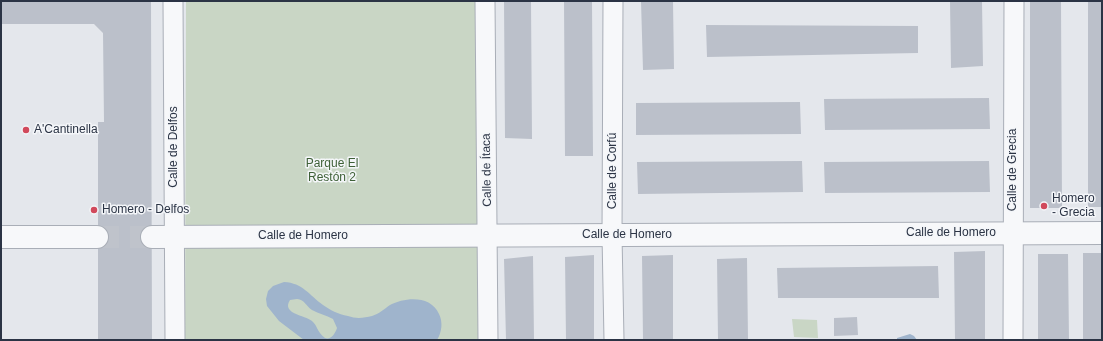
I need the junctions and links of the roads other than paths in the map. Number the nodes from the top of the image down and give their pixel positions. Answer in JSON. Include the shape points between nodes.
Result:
{"nodes":[{"id":1,"x":173,"y":1,"type":"edge"},
{"id":2,"x":485,"y":1,"type":"edge"},
{"id":3,"x":613,"y":1,"type":"edge"},
{"id":4,"x":1014,"y":1,"type":"edge"},
{"id":5,"x":1013,"y":233,"type":"junction"},
{"id":6,"x":1102,"y":233,"type":"edge"},
{"id":7,"x":612,"y":235,"type":"junction"},
{"id":8,"x":488,"y":236,"type":"junction"},
{"id":9,"x":1,"y":237,"type":"edge"},
{"id":10,"x":97,"y":237,"type":"tunnel mouth"},
{"id":11,"x":152,"y":237,"type":"tunnel mouth"},
{"id":12,"x":175,"y":237,"type":"junction"},
{"id":13,"x":175,"y":340,"type":"edge"},
{"id":14,"x":488,"y":340,"type":"edge"},
{"id":15,"x":614,"y":340,"type":"edge"},
{"id":16,"x":1013,"y":340,"type":"edge"}],
"edges":[{"from":1,"to":12,"type":"street","name":"Calle de Delfos"},
{"from":2,"to":8,"type":"street","name":"Calle de Ítaca"},
{"from":3,"to":7,"type":"street","name":"Calle de Corfú"},
{"from":4,"to":5,"type":"street","name":"Calle de Grecia"},
{"from":5,"to":6,"type":"street","name":"Calle de Homero"},
{"from":5,"to":7,"type":"street","name":"Calle de Homero"},
{"from":5,"to":16,"type":"street","name":"Calle de Grecia"},
{"from":7,"to":8,"type":"street","name":"Calle de Homero"},
{"from":7,"to":15,"type":"street","name":"Calle de Corfú"},
{"from":8,"to":12,"type":"street","name":"Calle de Homero"},
{"from":8,"to":14,"type":"street","name":"Calle de Ítaca"},
{"from":9,"to":10,"type":"street"},
{"from":11,"to":12,"type":"street","name":"Calle de Homero"},
{"from":12,"to":13,"type":"street","name":"Calle de Delfos"}]}
